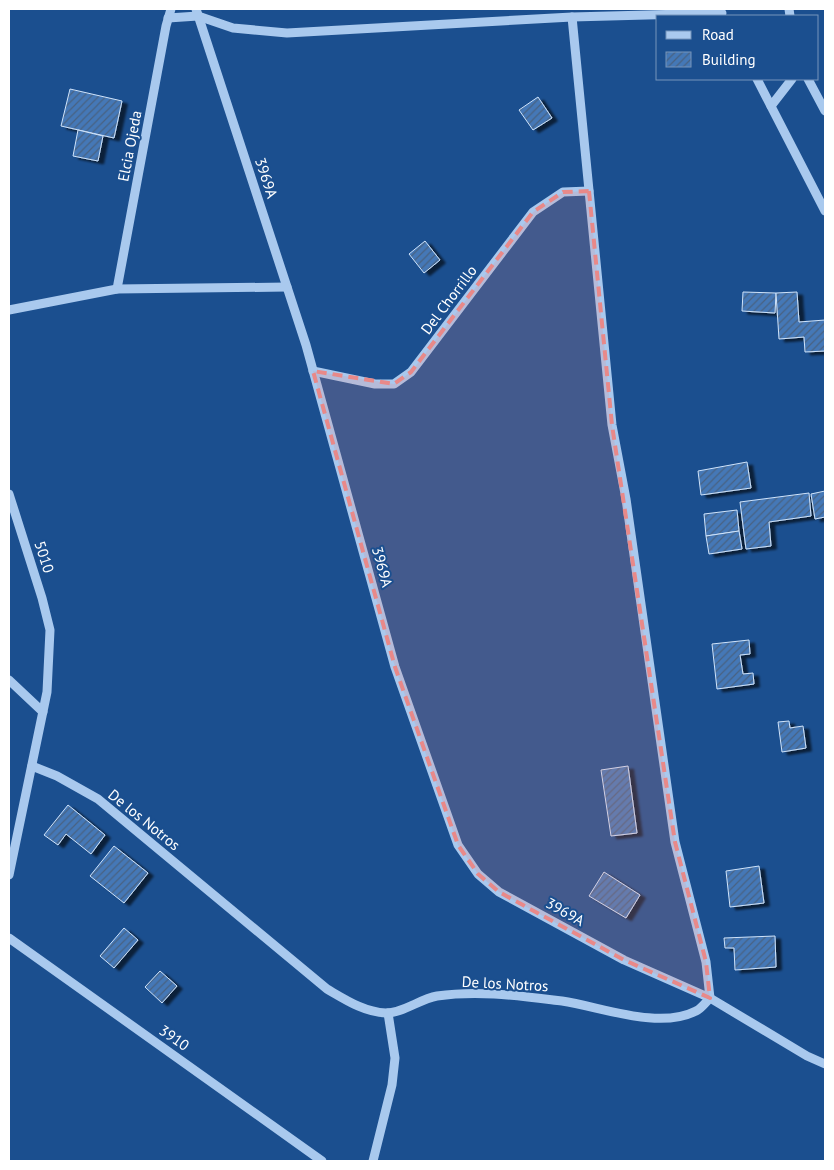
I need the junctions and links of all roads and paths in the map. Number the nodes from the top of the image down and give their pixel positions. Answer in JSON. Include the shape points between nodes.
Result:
{"nodes":[{"id":1,"x":170,"y":13,"type":"edge"},
{"id":2,"x":197,"y":13,"type":"edge"},
{"id":3,"x":722,"y":13,"type":"edge"},
{"id":4,"x":572,"y":17,"type":"junction"},
{"id":5,"x":758,"y":80,"type":"edge"},
{"id":6,"x":791,"y":80,"type":"edge"},
{"id":7,"x":809,"y":80,"type":"edge"},
{"id":8,"x":771,"y":106,"type":"junction"},
{"id":9,"x":825,"y":111,"type":"edge"},
{"id":10,"x":589,"y":191,"type":"junction"},
{"id":11,"x":825,"y":212,"type":"edge"},
{"id":12,"x":287,"y":287,"type":"junction"},
{"id":13,"x":117,"y":289,"type":"junction"},
{"id":14,"x":9,"y":310,"type":"edge"},
{"id":15,"x":313,"y":371,"type":"junction"},
{"id":16,"x":9,"y":494,"type":"edge"},
{"id":17,"x":9,"y":680,"type":"edge"},
{"id":18,"x":43,"y":712,"type":"junction"},
{"id":19,"x":32,"y":766,"type":"junction"},
{"id":20,"x":9,"y":875,"type":"edge"},
{"id":21,"x":9,"y":938,"type":"edge"},
{"id":22,"x":710,"y":998,"type":"junction"},
{"id":23,"x":388,"y":1013,"type":"junction"},
{"id":24,"x":825,"y":1064,"type":"edge"},
{"id":25,"x":322,"y":1161,"type":"edge"},
{"id":26,"x":374,"y":1161,"type":"edge"}],
"edges":[{"from":1,"to":2,"type":"street"},
{"from":1,"to":13,"type":"street","name":"Elcia Ojeda"},
{"from":2,"to":4,"type":"street","via":[[233,28],[287,33]]},
{"from":2,"to":12,"type":"street","name":"3969A"},
{"from":3,"to":4,"type":"street"},
{"from":4,"to":10,"type":"street"},
{"from":5,"to":8,"type":"street"},
{"from":6,"to":8,"type":"street"},
{"from":7,"to":9,"type":"street"},
{"from":8,"to":11,"type":"street"},
{"from":10,"to":15,"type":"street","name":"Del Chorrillo","via":[[563,192],[533,212],[411,372],[394,384],[375,384]]},
{"from":10,"to":22,"type":"street","via":[[612,425],[626,499],[675,842],[706,962]]},
{"from":12,"to":13,"type":"street"},
{"from":12,"to":15,"type":"street","name":"3969A"},
{"from":13,"to":14,"type":"street"},
{"from":15,"to":22,"type":"street","name":"3969A","via":[[395,667],[458,845],[478,874],[499,892],[624,960]]},
{"from":16,"to":18,"type":"street","name":"5010","via":[[50,630]]},
{"from":17,"to":18,"type":"street"},
{"from":18,"to":19,"type":"street"},
{"from":19,"to":20,"type":"street"},
{"from":19,"to":23,"type":"street","name":"De los Notros","via":[[98,799],[327,989],[362,1008]]},
{"from":21,"to":25,"type":"street","name":"3910"},
{"from":22,"to":23,"type":"street","name":"De los Notros","via":[[698,1011],[655,1019],[578,1004],[472,992],[434,997]]},
{"from":22,"to":24,"type":"street"},
{"from":23,"to":26,"type":"street","via":[[395,1058],[392,1086]]}]}
